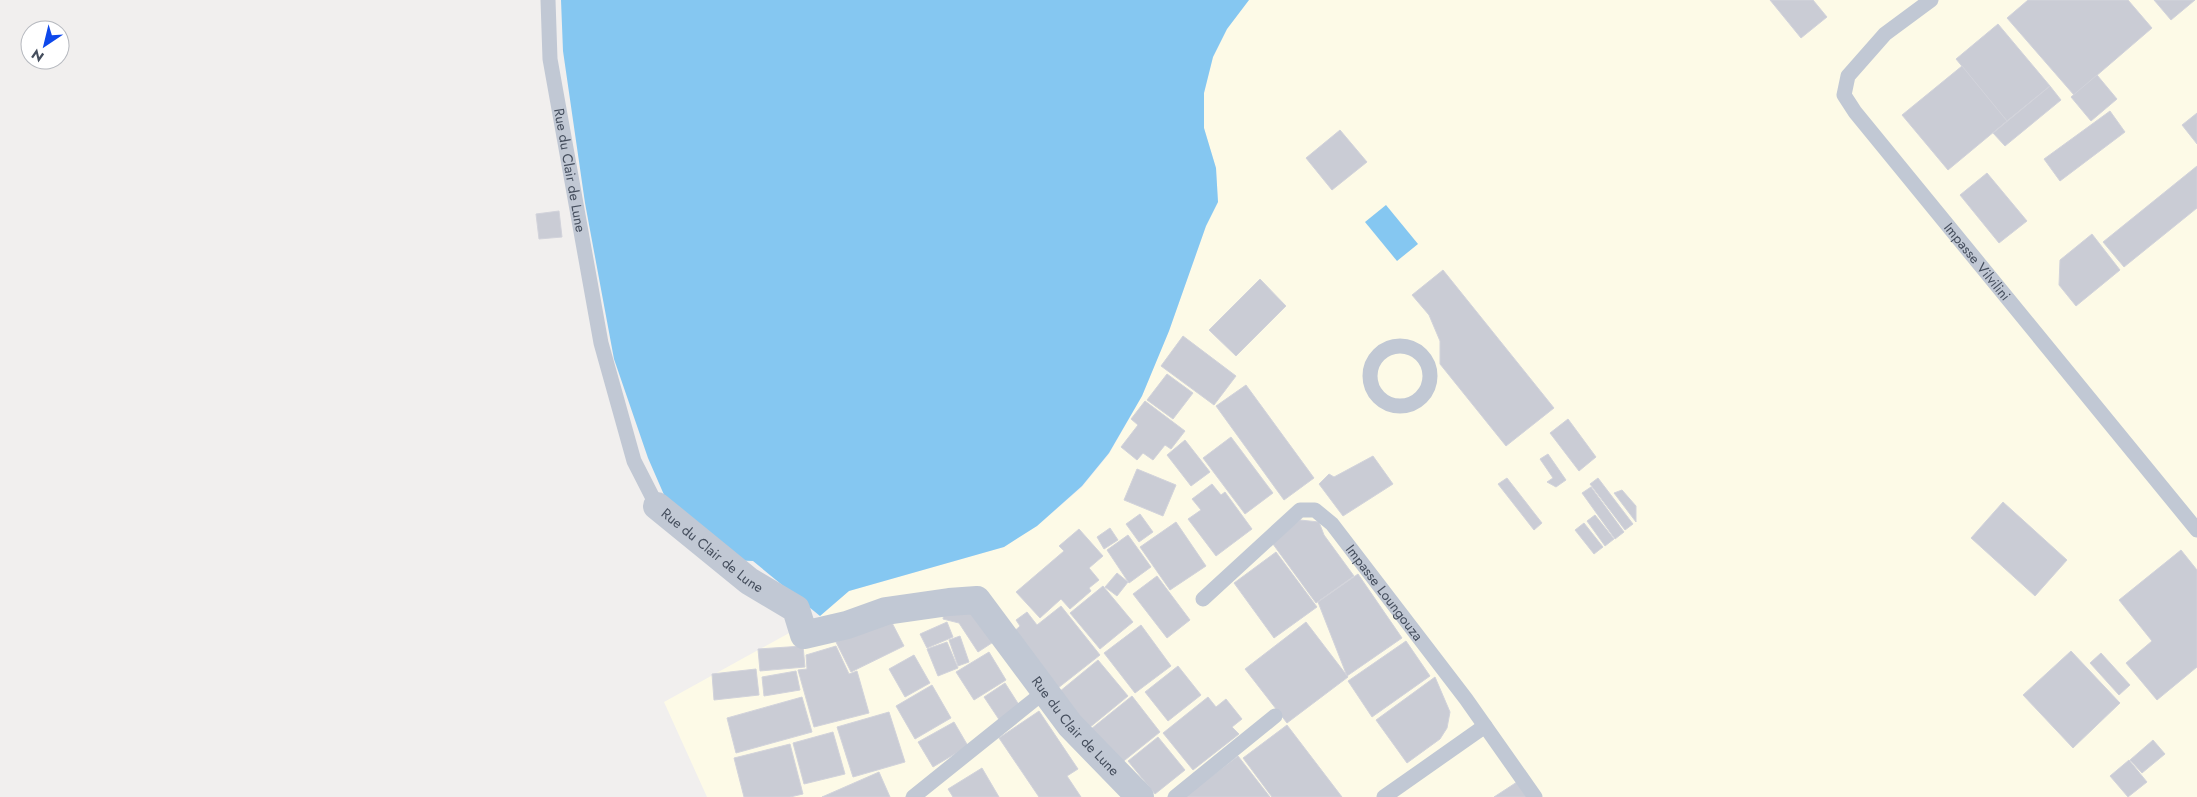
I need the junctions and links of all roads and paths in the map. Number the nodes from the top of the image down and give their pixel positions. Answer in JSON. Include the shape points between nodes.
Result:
{"nodes":[{"id":1,"x":548,"y":0,"type":"edge"},
{"id":2,"x":1931,"y":0,"type":"edge"},
{"id":3,"x":1413,"y":404,"type":"joint"},
{"id":4,"x":657,"y":506,"type":"joint"},
{"id":5,"x":2197,"y":530,"type":"edge"},
{"id":6,"x":1203,"y":599,"type":"dead end"},
{"id":7,"x":1044,"y":692,"type":"junction"},
{"id":8,"x":1275,"y":716,"type":"dead end"},
{"id":9,"x":1485,"y":726,"type":"junction"},
{"id":10,"x":913,"y":797,"type":"edge"},
{"id":11,"x":1140,"y":797,"type":"edge"},
{"id":12,"x":1175,"y":797,"type":"edge"},
{"id":13,"x":1384,"y":797,"type":"edge"},
{"id":14,"x":1535,"y":797,"type":"edge"}],
"edges":[{"from":1,"to":4,"type":"lane","name":"Rue du Clair de Lune","via":[[550,59],[601,343],[634,461]]},
{"from":2,"to":5,"type":"lane","name":"Impasse Vilvilini","via":[[1885,34],[1848,76],[1844,96]]},
{"from":3,"to":3,"type":"lane","via":[[1424,395],[1431,381],[1430,367],[1422,354],[1410,346],[1395,345],[1382,351],[1372,362],[1369,377],[1374,391],[1384,402],[1398,406]]},
{"from":4,"to":7,"type":"street","name":"Rue du Clair de Lune","via":[[749,581],[796,608],[804,635],[886,611],[977,600]]},
{"from":6,"to":9,"type":"lane","name":"Impasse Loungouza","via":[[1300,510],[1315,510],[1332,524]]},
{"from":7,"to":10,"type":"lane"},
{"from":7,"to":11,"type":"street","name":"Rue du Clair de Lune","via":[[1070,725]]},
{"from":8,"to":12,"type":"lane"},
{"from":9,"to":13,"type":"lane"},
{"from":9,"to":14,"type":"lane","name":"Impasse Loungouza"}]}
